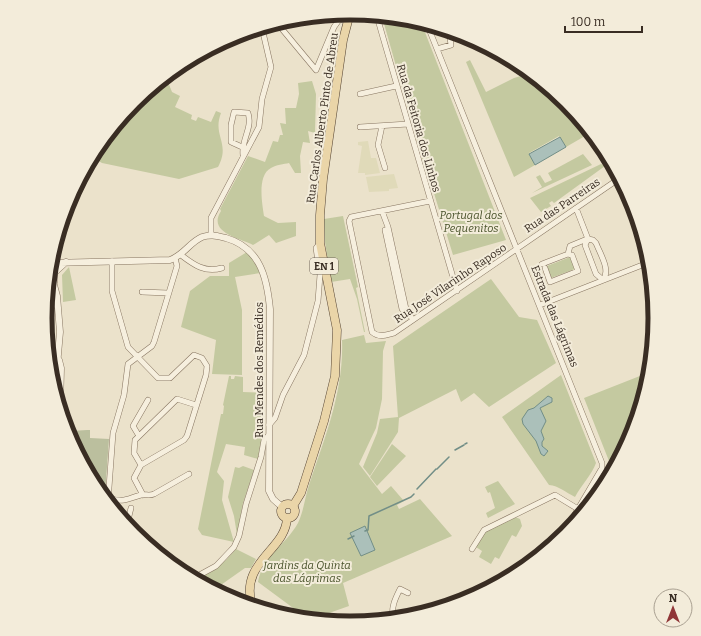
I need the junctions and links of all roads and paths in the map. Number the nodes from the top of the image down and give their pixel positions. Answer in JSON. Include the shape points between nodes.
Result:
{"nodes":[{"id":1,"x":347,"y":20,"type":"edge"},
{"id":2,"x":339,"y":21,"type":"edge"},
{"id":3,"x":379,"y":22,"type":"edge"},
{"id":4,"x":281,"y":28,"type":"edge"},
{"id":5,"x":430,"y":30,"type":"edge"},
{"id":6,"x":263,"y":33,"type":"edge"},
{"id":7,"x":450,"y":37,"type":"edge"},
{"id":8,"x":437,"y":50,"type":"junction"},
{"id":9,"x":396,"y":86,"type":"junction"},
{"id":10,"x":360,"y":94,"type":"dead end"},
{"id":11,"x":408,"y":124,"type":"junction"},
{"id":12,"x":382,"y":126,"type":"junction"},
{"id":13,"x":360,"y":128,"type":"dead end"},
{"id":14,"x":242,"y":147,"type":"junction"},
{"id":15,"x":243,"y":155,"type":"junction"},
{"id":16,"x":385,"y":168,"type":"dead end"},
{"id":17,"x":615,"y":181,"type":"edge"},
{"id":18,"x":430,"y":201,"type":"junction"},
{"id":19,"x":576,"y":208,"type":"junction"},
{"id":20,"x":382,"y":211,"type":"junction"},
{"id":21,"x":211,"y":235,"type":"junction"},
{"id":22,"x":588,"y":239,"type":"junction"},
{"id":23,"x":320,"y":243,"type":"junction"},
{"id":24,"x":516,"y":250,"type":"junction"},
{"id":25,"x":181,"y":254,"type":"junction"},
{"id":26,"x":568,"y":254,"type":"junction"},
{"id":27,"x":175,"y":258,"type":"junction"},
{"id":28,"x":112,"y":261,"type":"junction"},
{"id":29,"x":66,"y":262,"type":"junction"},
{"id":30,"x":58,"y":263,"type":"edge"},
{"id":31,"x":644,"y":264,"type":"edge"},
{"id":32,"x":222,"y":268,"type":"dead end"},
{"id":33,"x":56,"y":271,"type":"edge"},
{"id":34,"x":603,"y":280,"type":"junction"},
{"id":35,"x":54,"y":286,"type":"edge"},
{"id":36,"x":457,"y":291,"type":"junction"},
{"id":37,"x":142,"y":292,"type":"dead end"},
{"id":38,"x":168,"y":293,"type":"junction"},
{"id":39,"x":53,"y":301,"type":"edge"},
{"id":40,"x":540,"y":305,"type":"junction"},
{"id":41,"x":57,"y":306,"type":"junction"},
{"id":42,"x":413,"y":320,"type":"junction"},
{"id":43,"x":137,"y":357,"type":"junction"},
{"id":44,"x":56,"y":366,"type":"edge"},
{"id":45,"x":148,"y":400,"type":"dead end"},
{"id":46,"x":196,"y":405,"type":"junction"},
{"id":47,"x":269,"y":425,"type":"junction"},
{"id":48,"x":269,"y":435,"type":"junction"},
{"id":49,"x":137,"y":438,"type":"junction"},
{"id":50,"x":141,"y":465,"type":"junction"},
{"id":51,"x":189,"y":474,"type":"dead end"},
{"id":52,"x":109,"y":492,"type":"edge"},
{"id":53,"x":143,"y":495,"type":"junction"},
{"id":54,"x":116,"y":501,"type":"edge"},
{"id":55,"x":293,"y":506,"type":"junction"},
{"id":56,"x":131,"y":508,"type":"dead end"},
{"id":57,"x":282,"y":508,"type":"junction"},
{"id":58,"x":578,"y":509,"type":"junction"},
{"id":59,"x":576,"y":513,"type":"edge"},
{"id":60,"x":129,"y":517,"type":"edge"},
{"id":61,"x":287,"y":518,"type":"junction"},
{"id":62,"x":472,"y":549,"type":"dead end"},
{"id":63,"x":199,"y":575,"type":"edge"},
{"id":64,"x":408,"y":593,"type":"dead end"},
{"id":65,"x":251,"y":598,"type":"edge"},
{"id":66,"x":392,"y":613,"type":"edge"}],
"edges":[{"from":1,"to":23,"type":"main road","name":"Rua Carlos Alberto Pinto de Abreu","number":"EN 1","via":[[322,179]]},
{"from":2,"to":4,"type":"street","via":[[316,70]]},
{"from":3,"to":9,"type":"street","name":"Rua da Feitoria dos Linhos"},
{"from":5,"to":8,"type":"street","name":"Estrada das Lágrimas"},
{"from":6,"to":15,"type":"street","via":[[271,67],[262,100],[259,127]]},
{"from":7,"to":8,"type":"street","via":[[451,45]]},
{"from":8,"to":24,"type":"street","name":"Estrada das Lágrimas"},
{"from":9,"to":10,"type":"street"},
{"from":9,"to":11,"type":"street","name":"Rua da Feitoria dos Linhos"},
{"from":11,"to":12,"type":"street"},
{"from":11,"to":18,"type":"street","name":"Rua da Feitoria dos Linhos"},
{"from":12,"to":13,"type":"street"},
{"from":12,"to":16,"type":"street","via":[[378,145]]},
{"from":14,"to":14,"type":"street","via":[[250,119],[248,113],[234,112],[231,125],[232,142]]},
{"from":14,"to":15,"type":"street"},
{"from":15,"to":21,"type":"street","via":[[212,218]]},
{"from":17,"to":19,"type":"street","name":"Rua das Parreiras"},
{"from":18,"to":20,"type":"street"},
{"from":18,"to":36,"type":"street","name":"Rua da Feitoria dos Linhos"},
{"from":19,"to":22,"type":"street"},
{"from":19,"to":24,"type":"street","name":"Rua das Parreiras"},
{"from":20,"to":42,"type":"street","via":[[388,227],[407,314]]},
{"from":20,"to":42,"type":"street","name":"Rua José Vilarinho Raposo","via":[[352,217],[349,221],[372,332],[376,336],[394,333]]},
{"from":21,"to":25,"type":"street","via":[[197,239]]},
{"from":21,"to":47,"type":"street","name":"Rua Mendes dos Remédios","via":[[229,239],[248,249],[256,257],[269,292]]},
{"from":22,"to":26,"type":"street","via":[[570,246]]},
{"from":22,"to":34,"type":"street","via":[[585,245],[596,274]]},
{"from":22,"to":34,"type":"street","via":[[596,243],[606,270],[607,275]]},
{"from":23,"to":47,"type":"street","via":[[316,248],[320,275],[318,301],[304,355],[282,395],[275,418]]},
{"from":23,"to":55,"type":"main road","name":"Rua Carlos Alberto Pinto de Abreu","number":"EN 1","via":[[336,330],[335,376],[324,422],[301,493]]},
{"from":24,"to":36,"type":"street","name":"Rua José Vilarinho Raposo"},
{"from":24,"to":40,"type":"street","name":"Estrada das Lágrimas"},
{"from":25,"to":27,"type":"street"},
{"from":25,"to":32,"type":"street","via":[[203,268]]},
{"from":26,"to":26,"type":"street","via":[[544,266],[550,282],[578,271],[572,256]]},
{"from":27,"to":28,"type":"street","via":[[159,261]]},
{"from":27,"to":38,"type":"street","via":[[177,266]]},
{"from":28,"to":29,"type":"street"},
{"from":28,"to":43,"type":"street","via":[[111,281],[115,306],[128,347]]},
{"from":29,"to":30,"type":"street"},
{"from":29,"to":33,"type":"street"},
{"from":31,"to":34,"type":"street"},
{"from":34,"to":40,"type":"street"},
{"from":35,"to":41,"type":"street"},
{"from":36,"to":42,"type":"street","name":"Rua José Vilarinho Raposo"},
{"from":37,"to":38,"type":"street"},
{"from":38,"to":43,"type":"street","via":[[154,342]]},
{"from":39,"to":41,"type":"street"},
{"from":40,"to":58,"type":"street","name":"Estrada das Lágrimas","via":[[602,463],[602,468]]},
{"from":41,"to":44,"type":"street","via":[[60,332]]},
{"from":43,"to":46,"type":"street","via":[[158,378],[164,379],[170,378],[194,355],[198,355],[206,362],[207,370]]},
{"from":43,"to":52,"type":"street","via":[[128,364],[124,395],[113,433]]},
{"from":45,"to":49,"type":"street","via":[[133,426]]},
{"from":46,"to":49,"type":"street","via":[[177,399]]},
{"from":46,"to":50,"type":"street","via":[[184,440]]},
{"from":47,"to":48,"type":"street","name":"Rua Mendes dos Remédios"},
{"from":48,"to":57,"type":"street","name":"Rua Mendes dos Remédios","via":[[269,491]]},
{"from":48,"to":63,"type":"street","via":[[264,440],[234,548],[220,562]]},
{"from":49,"to":50,"type":"street","via":[[134,454]]},
{"from":50,"to":53,"type":"street","via":[[134,478]]},
{"from":51,"to":53,"type":"street","via":[[154,494]]},
{"from":53,"to":54,"type":"street","via":[[127,501]]},
{"from":55,"to":57,"type":"main road","via":[[288,504]]},
{"from":55,"to":61,"type":"main road","number":"EN 1","via":[[294,514]]},
{"from":56,"to":60,"type":"street"},
{"from":57,"to":61,"type":"main road","via":[[282,513]]},
{"from":58,"to":59,"type":"street"},
{"from":58,"to":62,"type":"street","via":[[555,495],[484,530]]},
{"from":61,"to":65,"type":"main road","number":"EN 1","via":[[282,533],[254,571],[249,591]]},
{"from":64,"to":66,"type":"street","via":[[400,590]]}]}
